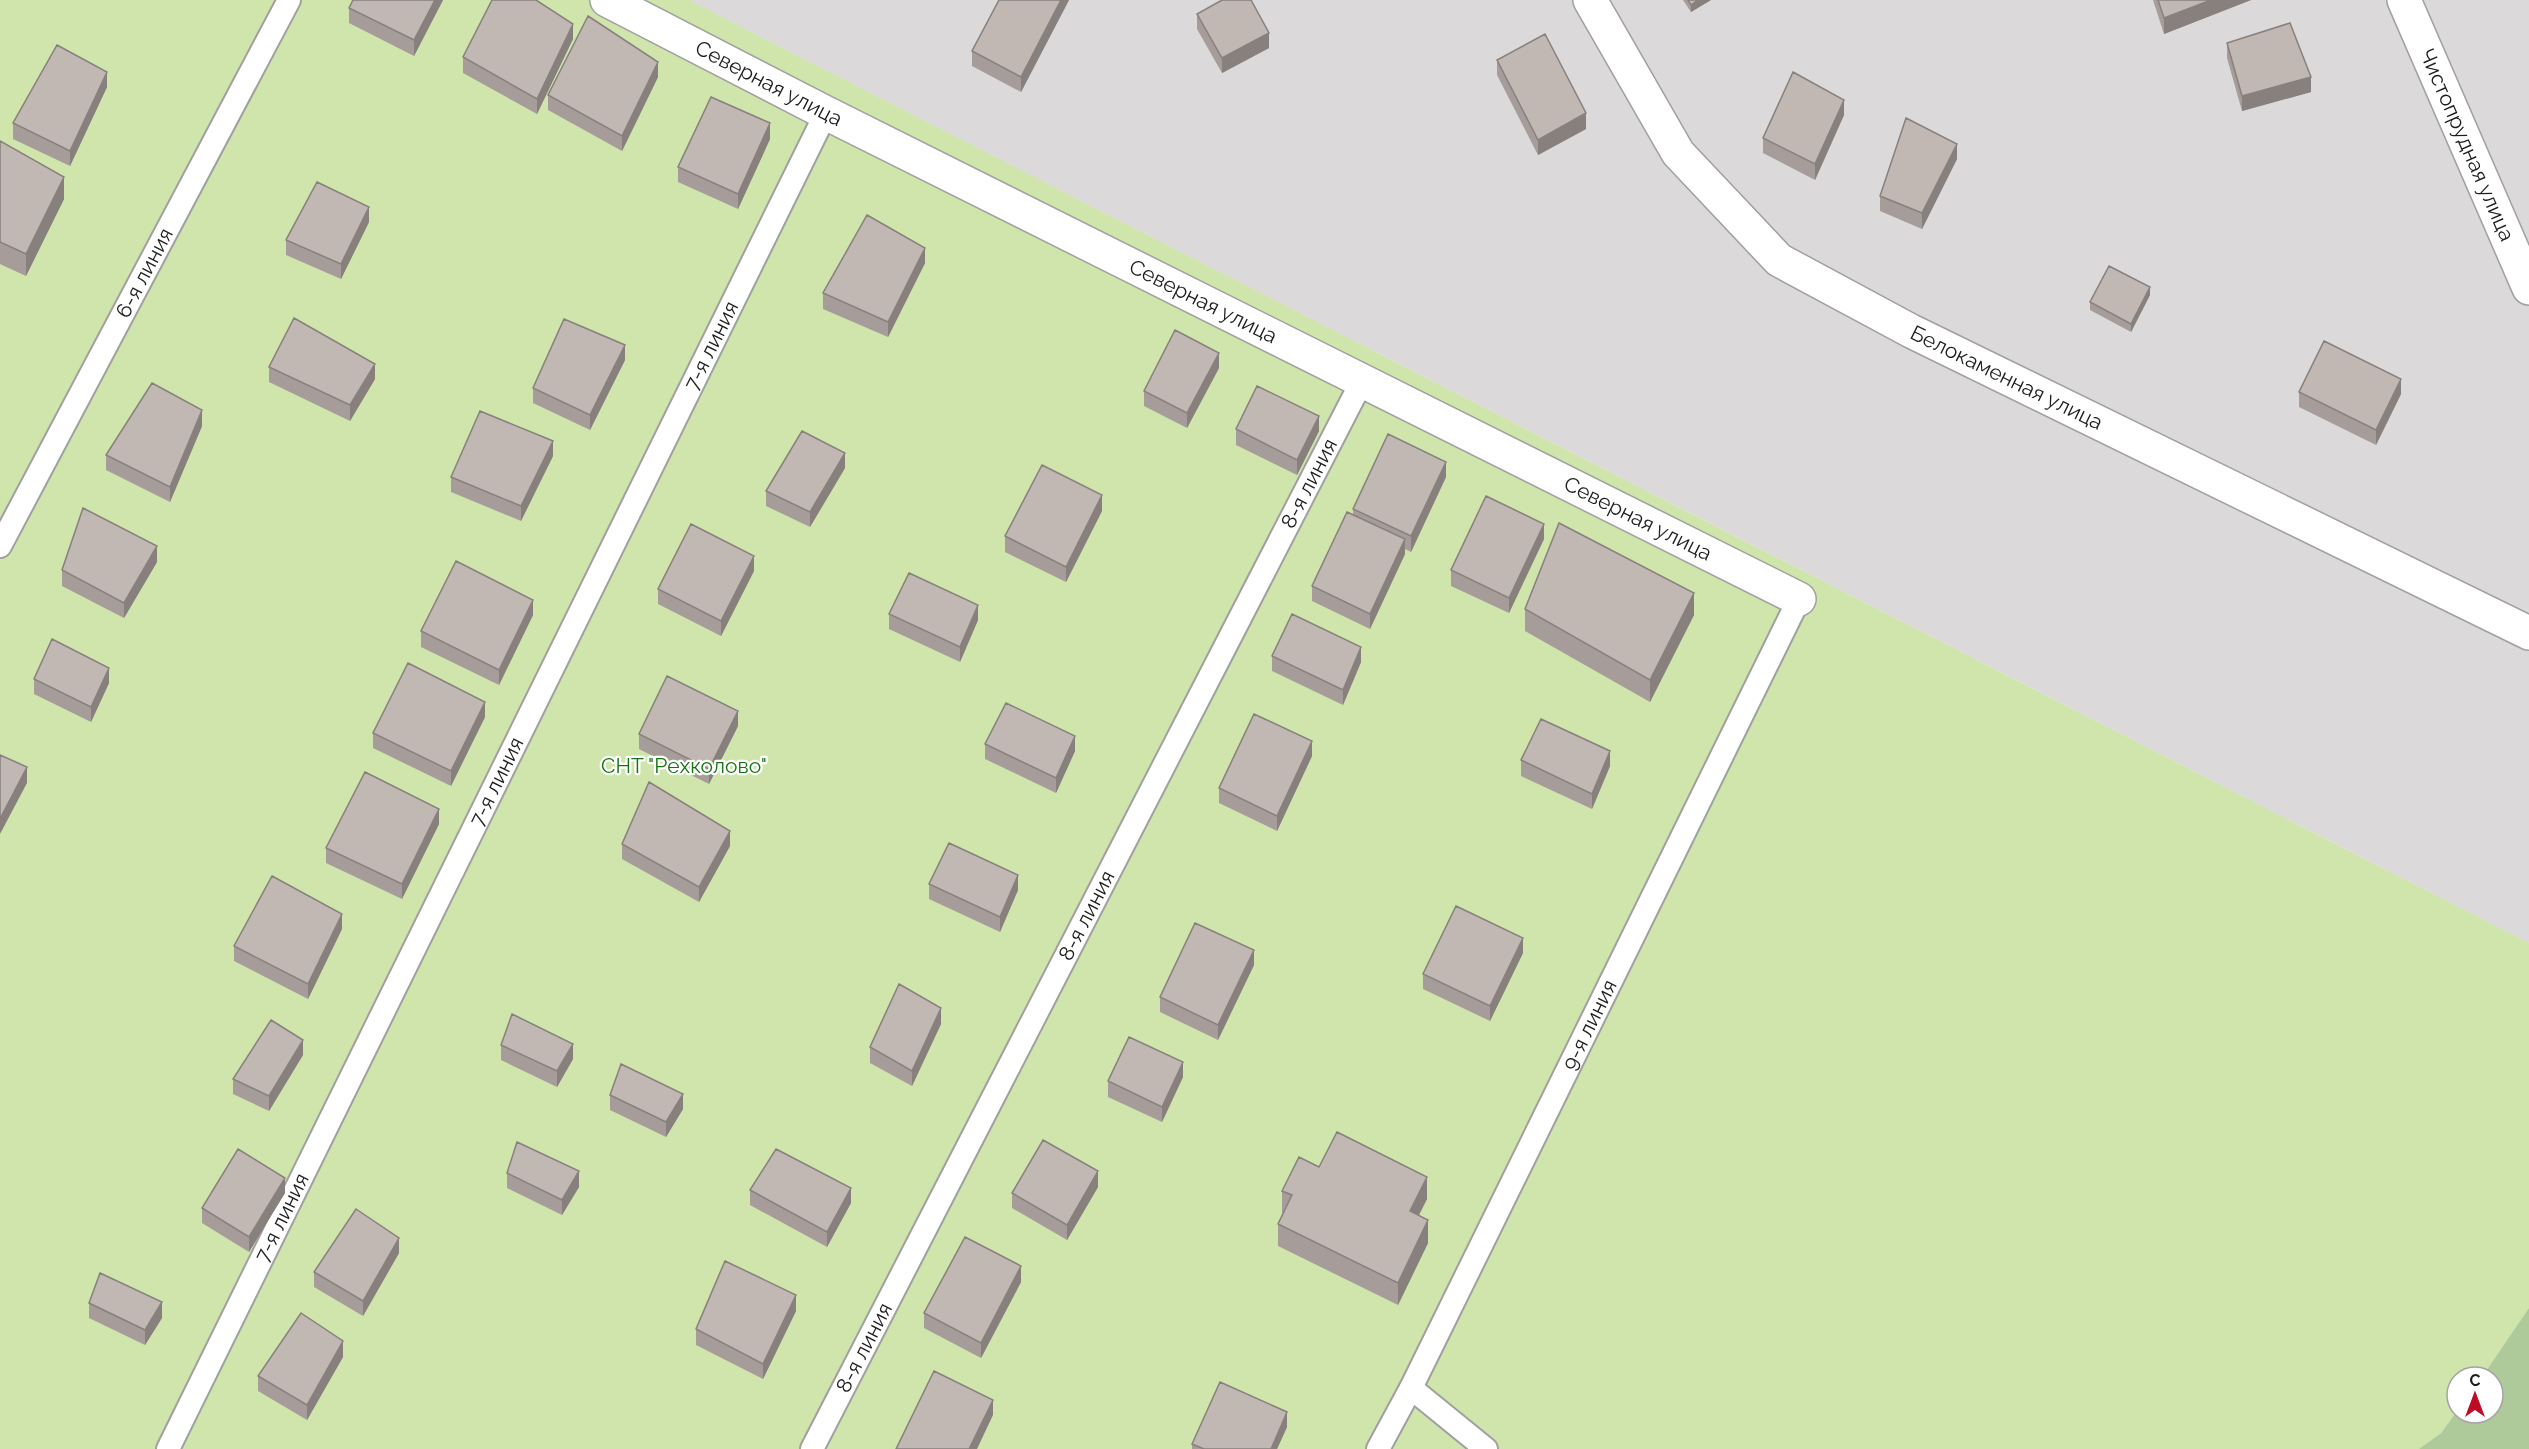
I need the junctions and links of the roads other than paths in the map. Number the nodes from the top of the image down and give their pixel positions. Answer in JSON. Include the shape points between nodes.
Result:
{"nodes":[{"id":1,"x":289,"y":0,"type":"edge"},
{"id":2,"x":607,"y":0,"type":"edge"},
{"id":3,"x":1590,"y":0,"type":"edge"},
{"id":4,"x":2404,"y":0,"type":"edge"},
{"id":5,"x":826,"y":113,"type":"junction"},
{"id":6,"x":2529,"y":288,"type":"edge"},
{"id":7,"x":1362,"y":381,"type":"junction"},
{"id":8,"x":0,"y":546,"type":"edge"},
{"id":9,"x":1799,"y":599,"type":"joint"},
{"id":10,"x":2529,"y":633,"type":"edge"},
{"id":11,"x":1411,"y":1388,"type":"junction"},
{"id":12,"x":168,"y":1449,"type":"edge"},
{"id":13,"x":812,"y":1449,"type":"edge"},
{"id":14,"x":1378,"y":1449,"type":"edge"},
{"id":15,"x":1486,"y":1449,"type":"edge"}],
"edges":[{"from":1,"to":8,"type":"lane","name":"6-я линия"},
{"from":2,"to":5,"type":"street","name":"Северная улица"},
{"from":3,"to":10,"type":"street","name":"Белокаменная улица","via":[[1677,153],[1779,260],[1911,331]]},
{"from":4,"to":6,"type":"street","name":"Чистопрудная улица"},
{"from":5,"to":7,"type":"street","name":"Северная улица"},
{"from":5,"to":12,"type":"lane","name":"7-я линия"},
{"from":7,"to":9,"type":"street","name":"Северная улица"},
{"from":7,"to":13,"type":"lane","name":"8-я линия"},
{"from":9,"to":11,"type":"lane","name":"9-я линия"},
{"from":11,"to":14,"type":"lane","name":"9-я линия"},
{"from":11,"to":15,"type":"lane"}]}
